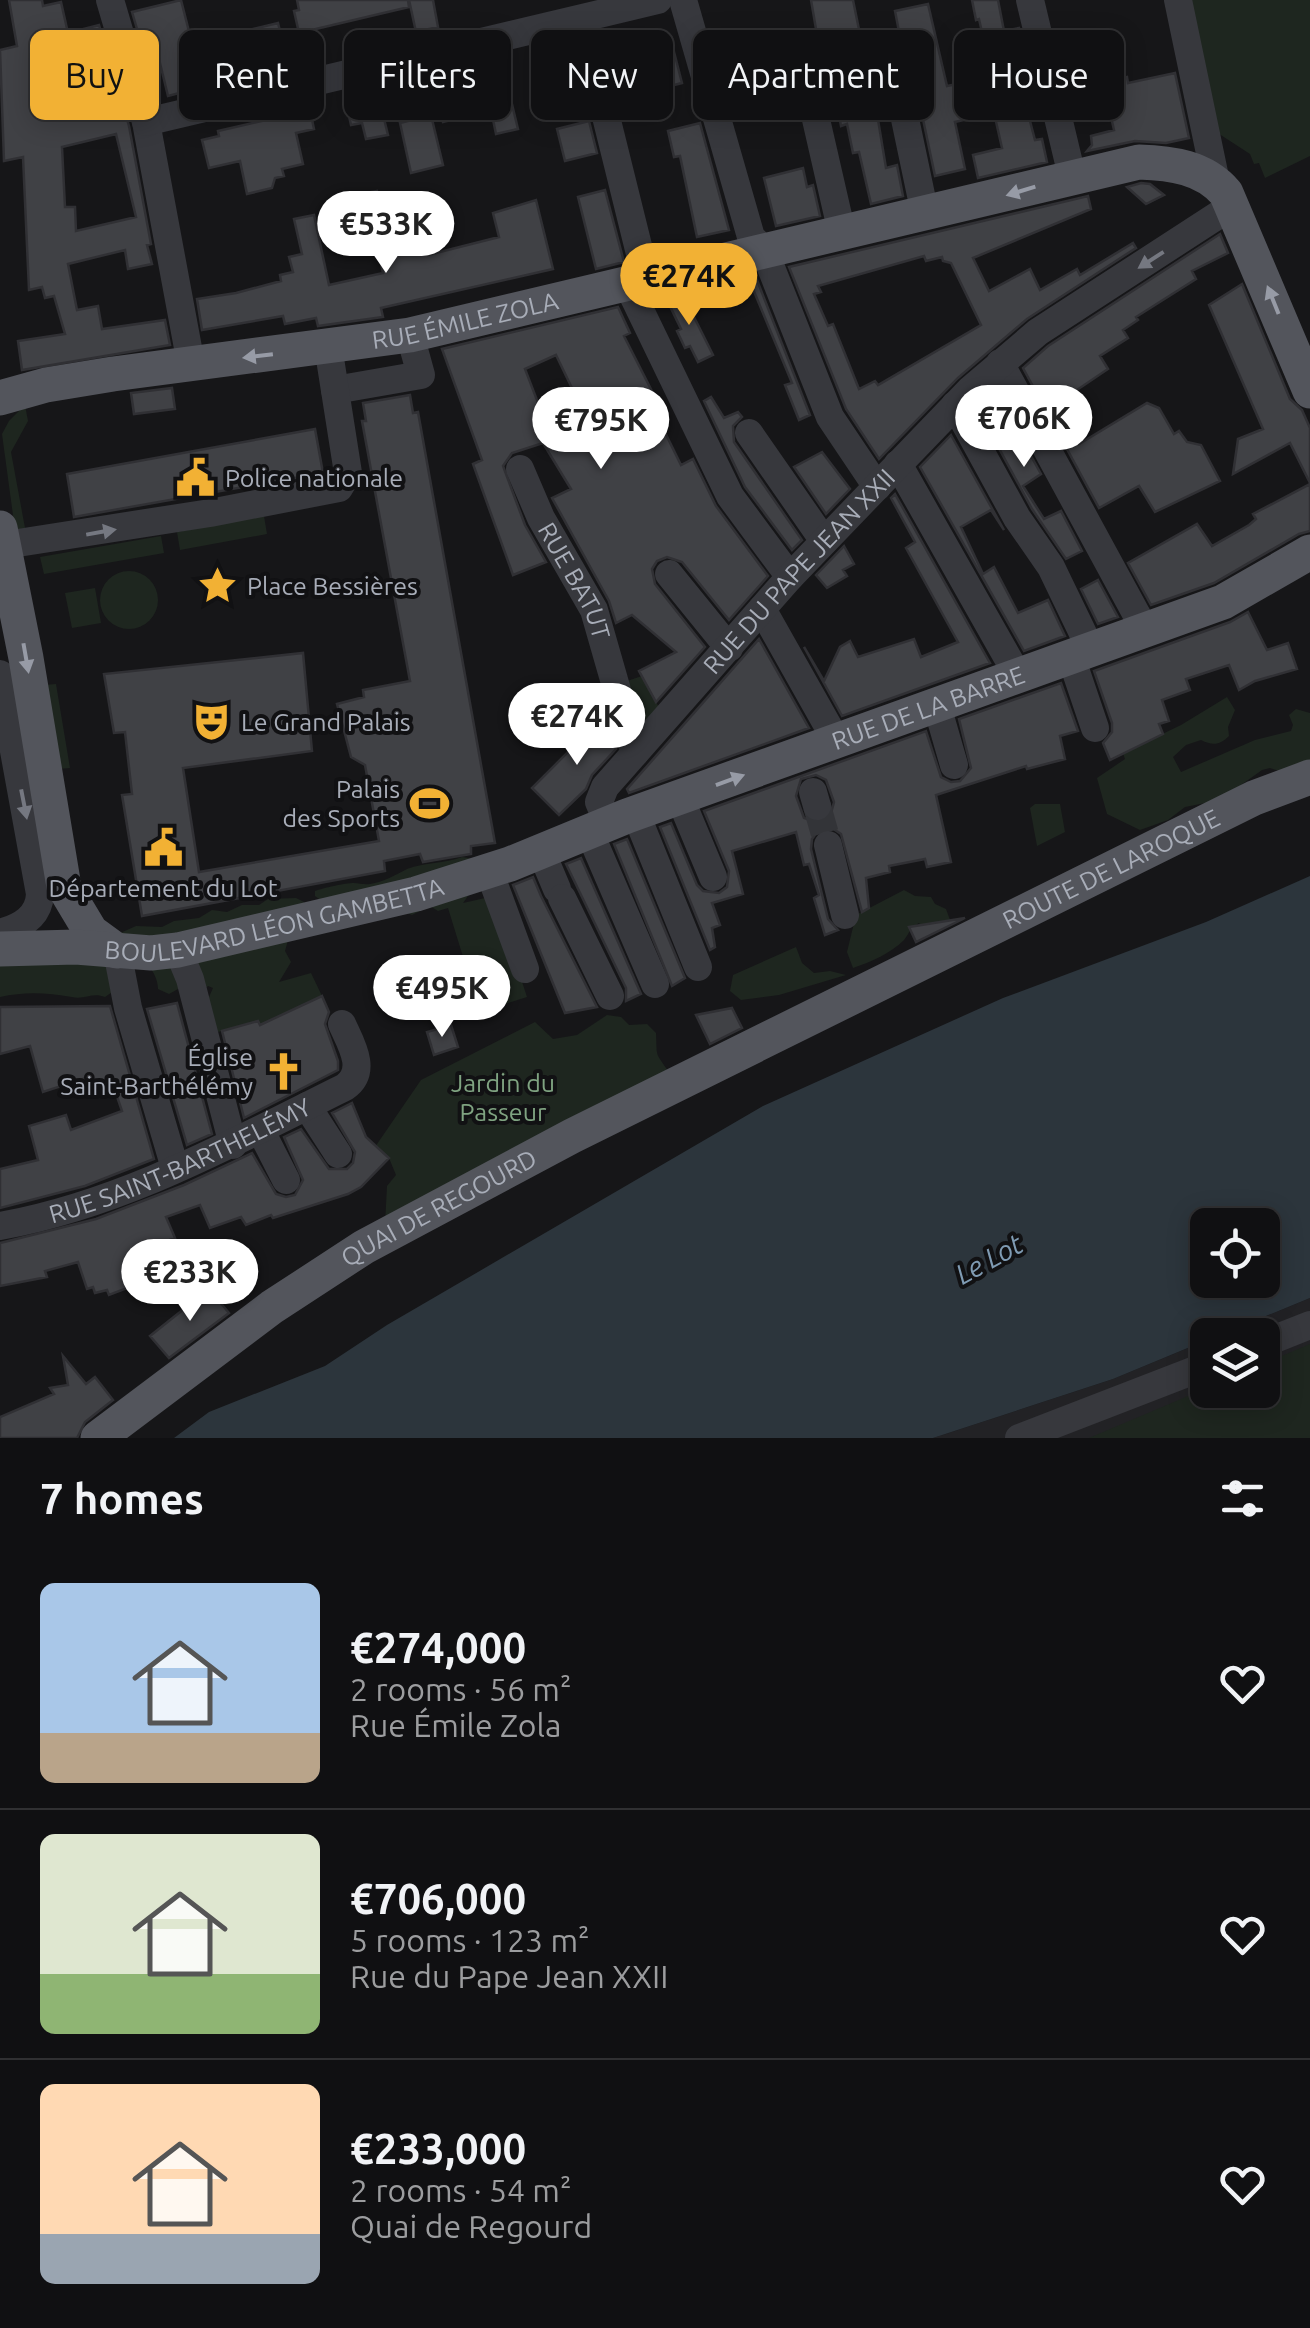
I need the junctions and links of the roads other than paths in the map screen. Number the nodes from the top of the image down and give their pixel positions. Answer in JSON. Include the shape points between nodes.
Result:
{"nodes":[{"id":1,"x":110,"y":0,"type":"edge"},
{"id":2,"x":658,"y":0,"type":"edge"},
{"id":3,"x":683,"y":0,"type":"edge"},
{"id":4,"x":1030,"y":0,"type":"edge"},
{"id":5,"x":1178,"y":0,"type":"edge"},
{"id":6,"x":604,"y":120,"type":"edge"},
{"id":7,"x":816,"y":120,"type":"edge"},
{"id":8,"x":905,"y":120,"type":"edge"},
{"id":9,"x":146,"y":122,"type":"junction"},
{"id":10,"x":1072,"y":176,"type":"junction"},
{"id":11,"x":1224,"y":194,"type":"junction"},
{"id":12,"x":925,"y":214,"type":"junction"},
{"id":13,"x":842,"y":233,"type":"junction"},
{"id":14,"x":764,"y":250,"type":"junction"},
{"id":15,"x":637,"y":281,"type":"junction"},
{"id":16,"x":410,"y":335,"type":"junction"},
{"id":17,"x":328,"y":346,"type":"junction"},
{"id":18,"x":1000,"y":363,"type":"junction"},
{"id":19,"x":192,"y":364,"type":"junction"},
{"id":20,"x":336,"y":390,"type":"junction"},
{"id":21,"x":1310,"y":391,"type":"edge"},
{"id":22,"x":0,"y":398,"type":"edge"},
{"id":23,"x":955,"y":405,"type":"junction"},
{"id":24,"x":749,"y":433,"type":"dead end"},
{"id":25,"x":898,"y":464,"type":"junction"},
{"id":26,"x":520,"y":469,"type":"dead end"},
{"id":27,"x":876,"y":486,"type":"junction"},
{"id":28,"x":2,"y":537,"type":"edge"},
{"id":29,"x":824,"y":541,"type":"junction"},
{"id":30,"x":1310,"y":552,"type":"edge"},
{"id":31,"x":669,"y":574,"type":"dead end"},
{"id":32,"x":790,"y":577,"type":"junction"},
{"id":33,"x":762,"y":610,"type":"junction"},
{"id":34,"x":1145,"y":630,"type":"junction"},
{"id":35,"x":729,"y":648,"type":"junction"},
{"id":36,"x":1081,"y":653,"type":"junction"},
{"id":37,"x":0,"y":674,"type":"edge"},
{"id":38,"x":1018,"y":676,"type":"junction"},
{"id":39,"x":937,"y":706,"type":"junction"},
{"id":40,"x":1095,"y":728,"type":"dead end"},
{"id":41,"x":838,"y":742,"type":"junction"},
{"id":42,"x":634,"y":754,"type":"junction"},
{"id":43,"x":954,"y":766,"type":"dead end"},
{"id":44,"x":1310,"y":776,"type":"edge"},
{"id":45,"x":680,"y":798,"type":"junction"},
{"id":46,"x":611,"y":823,"type":"junction"},
{"id":47,"x":828,"y":844,"type":"tunnel mouth"},
{"id":48,"x":540,"y":852,"type":"junction"},
{"id":49,"x":490,"y":871,"type":"junction"},
{"id":50,"x":713,"y":878,"type":"dead end"},
{"id":51,"x":64,"y":887,"type":"junction"},
{"id":52,"x":844,"y":915,"type":"dead end"},
{"id":53,"x":42,"y":917,"type":"junction"},
{"id":54,"x":0,"y":932,"type":"edge"},
{"id":55,"x":0,"y":947,"type":"edge"},
{"id":56,"x":76,"y":948,"type":"junction"},
{"id":57,"x":178,"y":950,"type":"junction"},
{"id":58,"x":117,"y":951,"type":"junction"},
{"id":59,"x":916,"y":966,"type":"joint"},
{"id":60,"x":698,"y":968,"type":"dead end"},
{"id":61,"x":525,"y":969,"type":"dead end"},
{"id":62,"x":656,"y":984,"type":"dead end"},
{"id":63,"x":610,"y":996,"type":"dead end"},
{"id":64,"x":342,"y":1024,"type":"dead end"},
{"id":65,"x":308,"y":1106,"type":"junction"},
{"id":66,"x":261,"y":1131,"type":"junction"},
{"id":67,"x":233,"y":1145,"type":"junction"},
{"id":68,"x":338,"y":1154,"type":"dead end"},
{"id":69,"x":176,"y":1168,"type":"junction"},
{"id":70,"x":286,"y":1180,"type":"dead end"},
{"id":71,"x":0,"y":1226,"type":"edge"},
{"id":72,"x":1310,"y":1325,"type":"edge"},
{"id":73,"x":1280,"y":1337,"type":"edge"},
{"id":74,"x":1190,"y":1372,"type":"edge"},
{"id":75,"x":98,"y":1438,"type":"edge"},
{"id":76,"x":1018,"y":1438,"type":"edge"}],
"edges":[{"from":1,"to":9,"type":"street"},
{"from":2,"to":9,"type":"street"},
{"from":3,"to":14,"type":"street","via":[[751,237]]},
{"from":4,"to":10,"type":"street"},
{"from":5,"to":11,"type":"street"},
{"from":6,"to":15,"type":"street"},
{"from":7,"to":13,"type":"street"},
{"from":8,"to":12,"type":"street"},
{"from":9,"to":19,"type":"street"},
{"from":10,"to":11,"type":"main road","name":"RUE ÉMILE ZOLA","via":[[1165,162],[1186,167]]},
{"from":10,"to":12,"type":"main road","name":"RUE ÉMILE ZOLA","one_way":true},
{"from":11,"to":18,"type":"street","name":"RUE DU PAPE JEAN XXII","one_way":true},
{"from":21,"to":11,"type":"main road","one_way":true},
{"from":12,"to":13,"type":"main road","name":"RUE ÉMILE ZOLA"},
{"from":13,"to":14,"type":"main road","name":"RUE ÉMILE ZOLA"},
{"from":14,"to":15,"type":"main road","name":"RUE ÉMILE ZOLA"},
{"from":14,"to":27,"type":"street","via":[[830,417]]},
{"from":15,"to":16,"type":"main road","name":"RUE ÉMILE ZOLA"},
{"from":15,"to":32,"type":"street","via":[[730,496]]},
{"from":16,"to":17,"type":"main road","name":"RUE ÉMILE ZOLA"},
{"from":16,"to":20,"type":"street","via":[[421,375]]},
{"from":17,"to":19,"type":"main road","name":"RUE ÉMILE ZOLA","one_way":true},
{"from":17,"to":20,"type":"street"},
{"from":18,"to":23,"type":"street","name":"RUE DU PAPE JEAN XXII"},
{"from":18,"to":34,"type":"street"},
{"from":19,"to":22,"type":"main road","name":"RUE ÉMILE ZOLA"},
{"from":28,"to":20,"type":"street","one_way":true,"via":[[82,535],[339,488],[348,473]]},
{"from":23,"to":25,"type":"street","name":"RUE DU PAPE JEAN XXII"},
{"from":23,"to":36,"type":"street","via":[[1051,567]]},
{"from":24,"to":29,"type":"street"},
{"from":25,"to":27,"type":"street","name":"RUE DU PAPE JEAN XXII"},
{"from":25,"to":38,"type":"street"},
{"from":26,"to":42,"type":"street","name":"RUE BATUT","via":[[594,610]]},
{"from":27,"to":29,"type":"street","name":"RUE DU PAPE JEAN XXII"},
{"from":28,"to":51,"type":"main road","one_way":true},
{"from":29,"to":32,"type":"street","name":"RUE DU PAPE JEAN XXII"},
{"from":30,"to":34,"type":"main road","name":"RUE DE LA BARRE","via":[[1223,602]]},
{"from":31,"to":35,"type":"street"},
{"from":32,"to":33,"type":"street","name":"RUE DU PAPE JEAN XXII"},
{"from":33,"to":35,"type":"street","name":"RUE DU PAPE JEAN XXII"},
{"from":33,"to":41,"type":"street"},
{"from":34,"to":36,"type":"main road","name":"RUE DE LA BARRE"},
{"from":35,"to":42,"type":"street","name":"RUE DU PAPE JEAN XXII"},
{"from":36,"to":38,"type":"main road","name":"RUE DE LA BARRE"},
{"from":36,"to":40,"type":"street"},
{"from":37,"to":53,"type":"street","one_way":true},
{"from":38,"to":39,"type":"main road","name":"RUE DE LA BARRE"},
{"from":39,"to":41,"type":"main road","name":"RUE DE LA BARRE"},
{"from":39,"to":43,"type":"street"},
{"from":45,"to":41,"type":"main road","name":"RUE DE LA BARRE","one_way":true},
{"from":42,"to":46,"type":"street","name":"RUE DU PAPE JEAN XXII","via":[[601,794]]},
{"from":44,"to":59,"type":"main road","name":"ROUTE DE LAROQUE"},
{"from":45,"to":46,"type":"main road","name":"RUE DE LA BARRE"},
{"from":45,"to":50,"type":"street"},
{"from":46,"to":48,"type":"main road","name":"RUE DE LA BARRE"},
{"from":46,"to":60,"type":"street"},
{"from":46,"to":62,"type":"street"},
{"from":47,"to":52,"type":"street"},
{"from":48,"to":49,"type":"main road","name":"BOULEVARD LÉON GAMBETTA"},
{"from":48,"to":63,"type":"street"},
{"from":49,"to":57,"type":"main road","name":"BOULEVARD LÉON GAMBETTA"},
{"from":49,"to":61,"type":"street"},
{"from":51,"to":53,"type":"main road"},
{"from":51,"to":58,"type":"main road","via":[[91,932]]},
{"from":53,"to":54,"type":"street"},
{"from":53,"to":55,"type":"main road","via":[[30,936]]},
{"from":53,"to":56,"type":"street"},
{"from":55,"to":56,"type":"main road","name":"BOULEVARD LÉON GAMBETTA"},
{"from":56,"to":58,"type":"main road","name":"BOULEVARD LÉON GAMBETTA"},
{"from":57,"to":58,"type":"main road","name":"BOULEVARD LÉON GAMBETTA"},
{"from":57,"to":67,"type":"street"},
{"from":58,"to":69,"type":"street"},
{"from":59,"to":75,"type":"main road","name":"QUAI DE REGOURD","via":[[364,1246]]},
{"from":64,"to":65,"type":"street","name":"RUE SAINT-BARTHELÉMY","via":[[356,1060],[354,1080]]},
{"from":65,"to":66,"type":"street","name":"RUE SAINT-BARTHELÉMY"},
{"from":65,"to":68,"type":"street"},
{"from":66,"to":67,"type":"street","name":"RUE SAINT-BARTHELÉMY"},
{"from":66,"to":70,"type":"street"},
{"from":67,"to":69,"type":"street","name":"RUE SAINT-BARTHELÉMY"},
{"from":69,"to":71,"type":"street","name":"RUE SAINT-BARTHELÉMY","via":[[67,1211]]},
{"from":72,"to":73,"type":"street"},
{"from":74,"to":76,"type":"street"}]}
